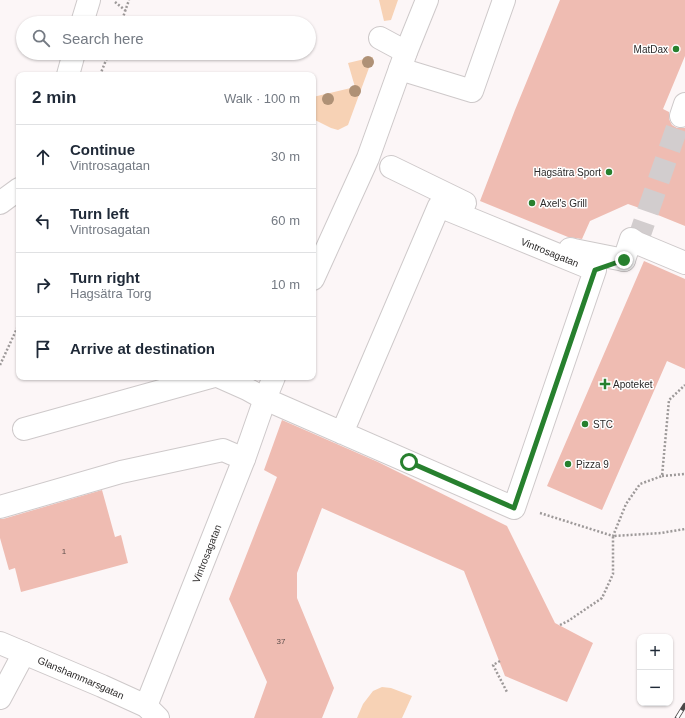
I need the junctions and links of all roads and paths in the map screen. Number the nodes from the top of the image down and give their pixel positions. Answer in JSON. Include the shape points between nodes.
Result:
{"nodes":[{"id":1,"x":89,"y":0,"type":"edge"},
{"id":2,"x":113,"y":0,"type":"edge"},
{"id":3,"x":129,"y":0,"type":"edge"},
{"id":4,"x":427,"y":0,"type":"edge"},
{"id":5,"x":504,"y":0,"type":"edge"},
{"id":6,"x":126,"y":11,"type":"junction"},
{"id":7,"x":84,"y":16,"type":"edge"},
{"id":8,"x":124,"y":16,"type":"edge"},
{"id":9,"x":380,"y":38,"type":"dead end"},
{"id":10,"x":72,"y":60,"type":"edge"},
{"id":11,"x":106,"y":60,"type":"edge"},
{"id":12,"x":403,"y":61,"type":"junction"},
{"id":13,"x":69,"y":72,"type":"edge"},
{"id":14,"x":101,"y":72,"type":"edge"},
{"id":15,"x":391,"y":167,"type":"dead end"},
{"id":16,"x":16,"y":191,"type":"edge"},
{"id":17,"x":0,"y":203,"type":"edge"},
{"id":18,"x":624,"y":260,"type":"junction"},
{"id":19,"x":685,"y":263,"type":"edge"},
{"id":20,"x":595,"y":270,"type":"junction"},
{"id":21,"x":316,"y":272,"type":"edge"},
{"id":22,"x":16,"y":330,"type":"edge"},
{"id":23,"x":0,"y":365,"type":"edge"},
{"id":24,"x":200,"y":380,"type":"edge"},
{"id":25,"x":227,"y":380,"type":"edge"},
{"id":26,"x":273,"y":380,"type":"edge"},
{"id":27,"x":685,"y":385,"type":"edge"},
{"id":28,"x":265,"y":399,"type":"junction"},
{"id":29,"x":24,"y":429,"type":"dead end"},
{"id":30,"x":342,"y":433,"type":"junction"},
{"id":31,"x":244,"y":459,"type":"junction"},
{"id":32,"x":685,"y":474,"type":"edge"},
{"id":33,"x":662,"y":476,"type":"junction"},
{"id":34,"x":0,"y":507,"type":"edge"},
{"id":35,"x":534,"y":511,"type":"dead end"},
{"id":36,"x":685,"y":528,"type":"edge"},
{"id":37,"x":613,"y":536,"type":"junction"},
{"id":38,"x":560,"y":626,"type":"dead end"},
{"id":39,"x":0,"y":643,"type":"edge"},
{"id":40,"x":24,"y":653,"type":"junction"},
{"id":41,"x":500,"y":661,"type":"dead end"},
{"id":42,"x":508,"y":692,"type":"dead end"},
{"id":43,"x":0,"y":698,"type":"edge"},
{"id":44,"x":152,"y":712,"type":"edge"}],
"edges":[{"from":1,"to":7,"type":"street"},
{"from":2,"to":6,"type":"path"},
{"from":3,"to":6,"type":"path"},
{"from":4,"to":12,"type":"street"},
{"from":5,"to":12,"type":"street","via":[[472,91]]},
{"from":6,"to":8,"type":"path"},
{"from":9,"to":12,"type":"street"},
{"from":10,"to":13,"type":"street"},
{"from":11,"to":14,"type":"path"},
{"from":12,"to":21,"type":"street","via":[[368,158]]},
{"from":15,"to":18,"type":"street","via":[[473,207],[574,250]]},
{"from":16,"to":17,"type":"street"},
{"from":18,"to":19,"type":"street","via":[[632,239]]},
{"from":18,"to":20,"type":"street"},
{"from":20,"to":30,"type":"street","name":"Vintrosagatan","via":[[439,206]]},
{"from":20,"to":30,"type":"street","via":[[514,508]]},
{"from":22,"to":23,"type":"path"},
{"from":24,"to":29,"type":"street"},
{"from":25,"to":28,"type":"street"},
{"from":26,"to":28,"type":"street","name":"Vintrosagatan"},
{"from":27,"to":33,"type":"path","via":[[669,400]]},
{"from":28,"to":30,"type":"street"},
{"from":28,"to":31,"type":"street","name":"Vintrosagatan"},
{"from":31,"to":34,"type":"street","via":[[223,450],[120,472]]},
{"from":31,"to":44,"type":"street","name":"Vintrosagatan"},
{"from":32,"to":33,"type":"path"},
{"from":33,"to":37,"type":"path","via":[[640,484],[626,504]]},
{"from":35,"to":37,"type":"path"},
{"from":36,"to":37,"type":"path","via":[[661,533]]},
{"from":37,"to":38,"type":"path","via":[[613,574],[602,598]]},
{"from":39,"to":40,"type":"street","name":"Glanshammarsgatan"},
{"from":40,"to":43,"type":"street"},
{"from":40,"to":44,"type":"street","name":"Glanshammarsgatan","via":[[102,686]]},
{"from":41,"to":42,"type":"path","via":[[493,665]]}]}
